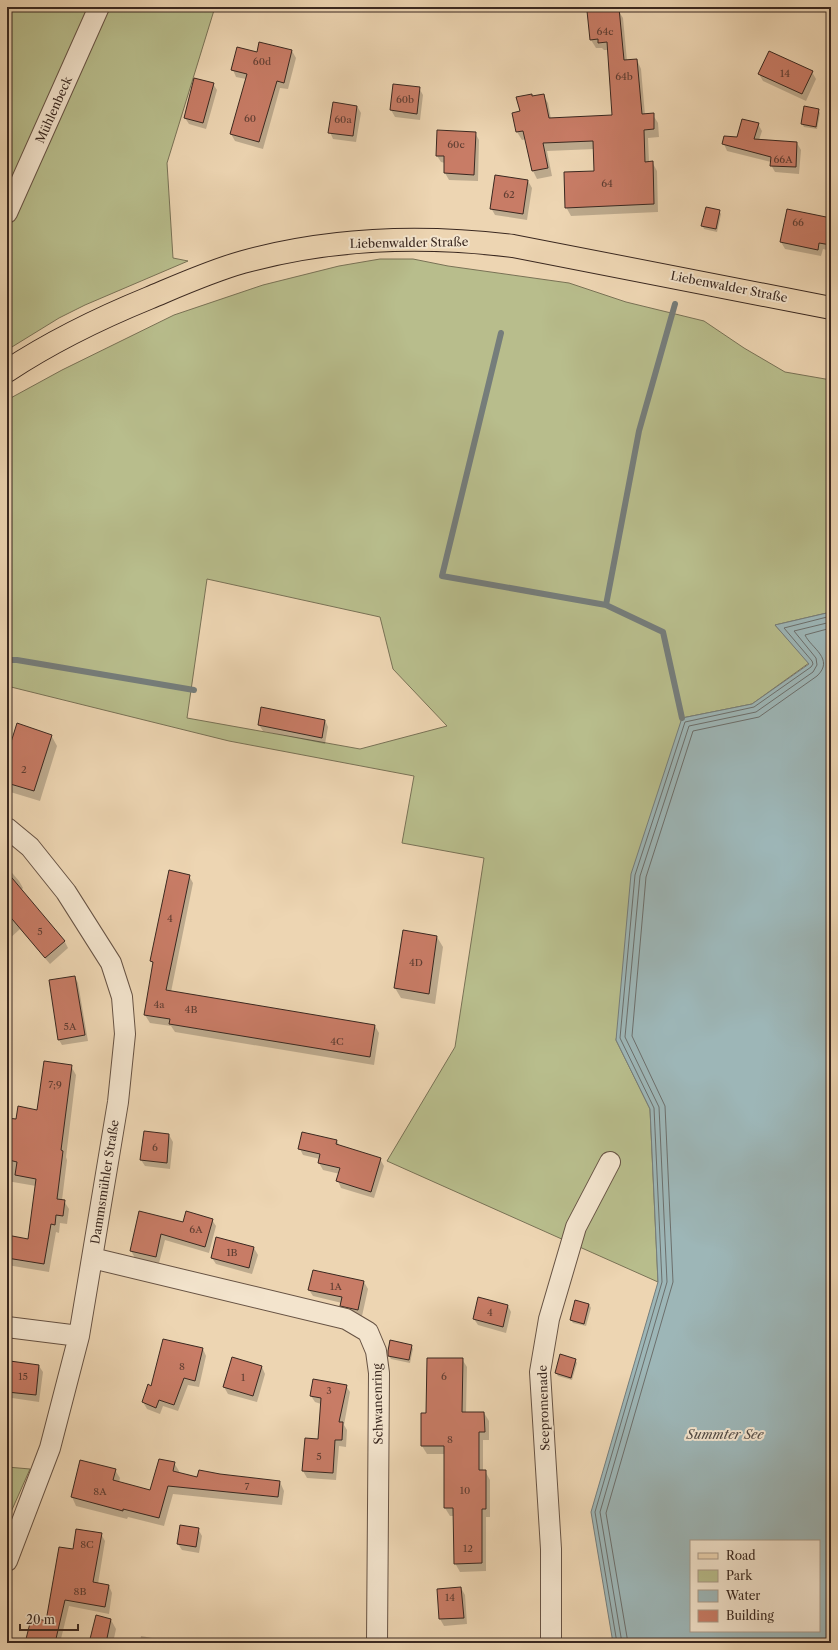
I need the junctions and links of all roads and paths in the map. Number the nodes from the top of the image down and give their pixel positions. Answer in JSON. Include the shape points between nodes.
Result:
{"nodes":[{"id":1,"x":99,"y":7,"type":"edge"},
{"id":2,"x":7,"y":213,"type":"edge"},
{"id":3,"x":831,"y":308,"type":"edge"},
{"id":4,"x":7,"y":371,"type":"edge"},
{"id":5,"x":7,"y":828,"type":"edge"},
{"id":6,"x":610,"y":1162,"type":"dead end"},
{"id":7,"x":92,"y":1258,"type":"junction"},
{"id":8,"x":7,"y":1327,"type":"edge"},
{"id":9,"x":79,"y":1336,"type":"junction"},
{"id":10,"x":7,"y":1561,"type":"edge"},
{"id":11,"x":377,"y":1643,"type":"edge"},
{"id":12,"x":550,"y":1643,"type":"edge"}],
"edges":[{"from":1,"to":2,"type":"street","name":"Mühlenbeck"},
{"from":3,"to":4,"type":"main road","name":"Liebenwalder Straße","via":[[554,253],[490,243],[376,240],[278,253],[199,277],[93,322]]},
{"from":5,"to":7,"type":"street","name":"Dammsmühler Straße","via":[[30,847],[66,892],[111,963],[122,997],[125,1034],[118,1102]]},
{"from":6,"to":12,"type":"street","name":"Seepromenade","via":[[576,1227],[549,1319],[540,1372],[552,1549]]},
{"from":7,"to":9,"type":"street","name":"Dammsmühler Straße"},
{"from":7,"to":11,"type":"street","name":"Schwanenring","via":[[346,1319],[368,1332],[376,1351],[379,1373]]},
{"from":8,"to":9,"type":"street"},
{"from":9,"to":10,"type":"street","name":"Dammsmühler Straße","via":[[50,1448]]}]}
